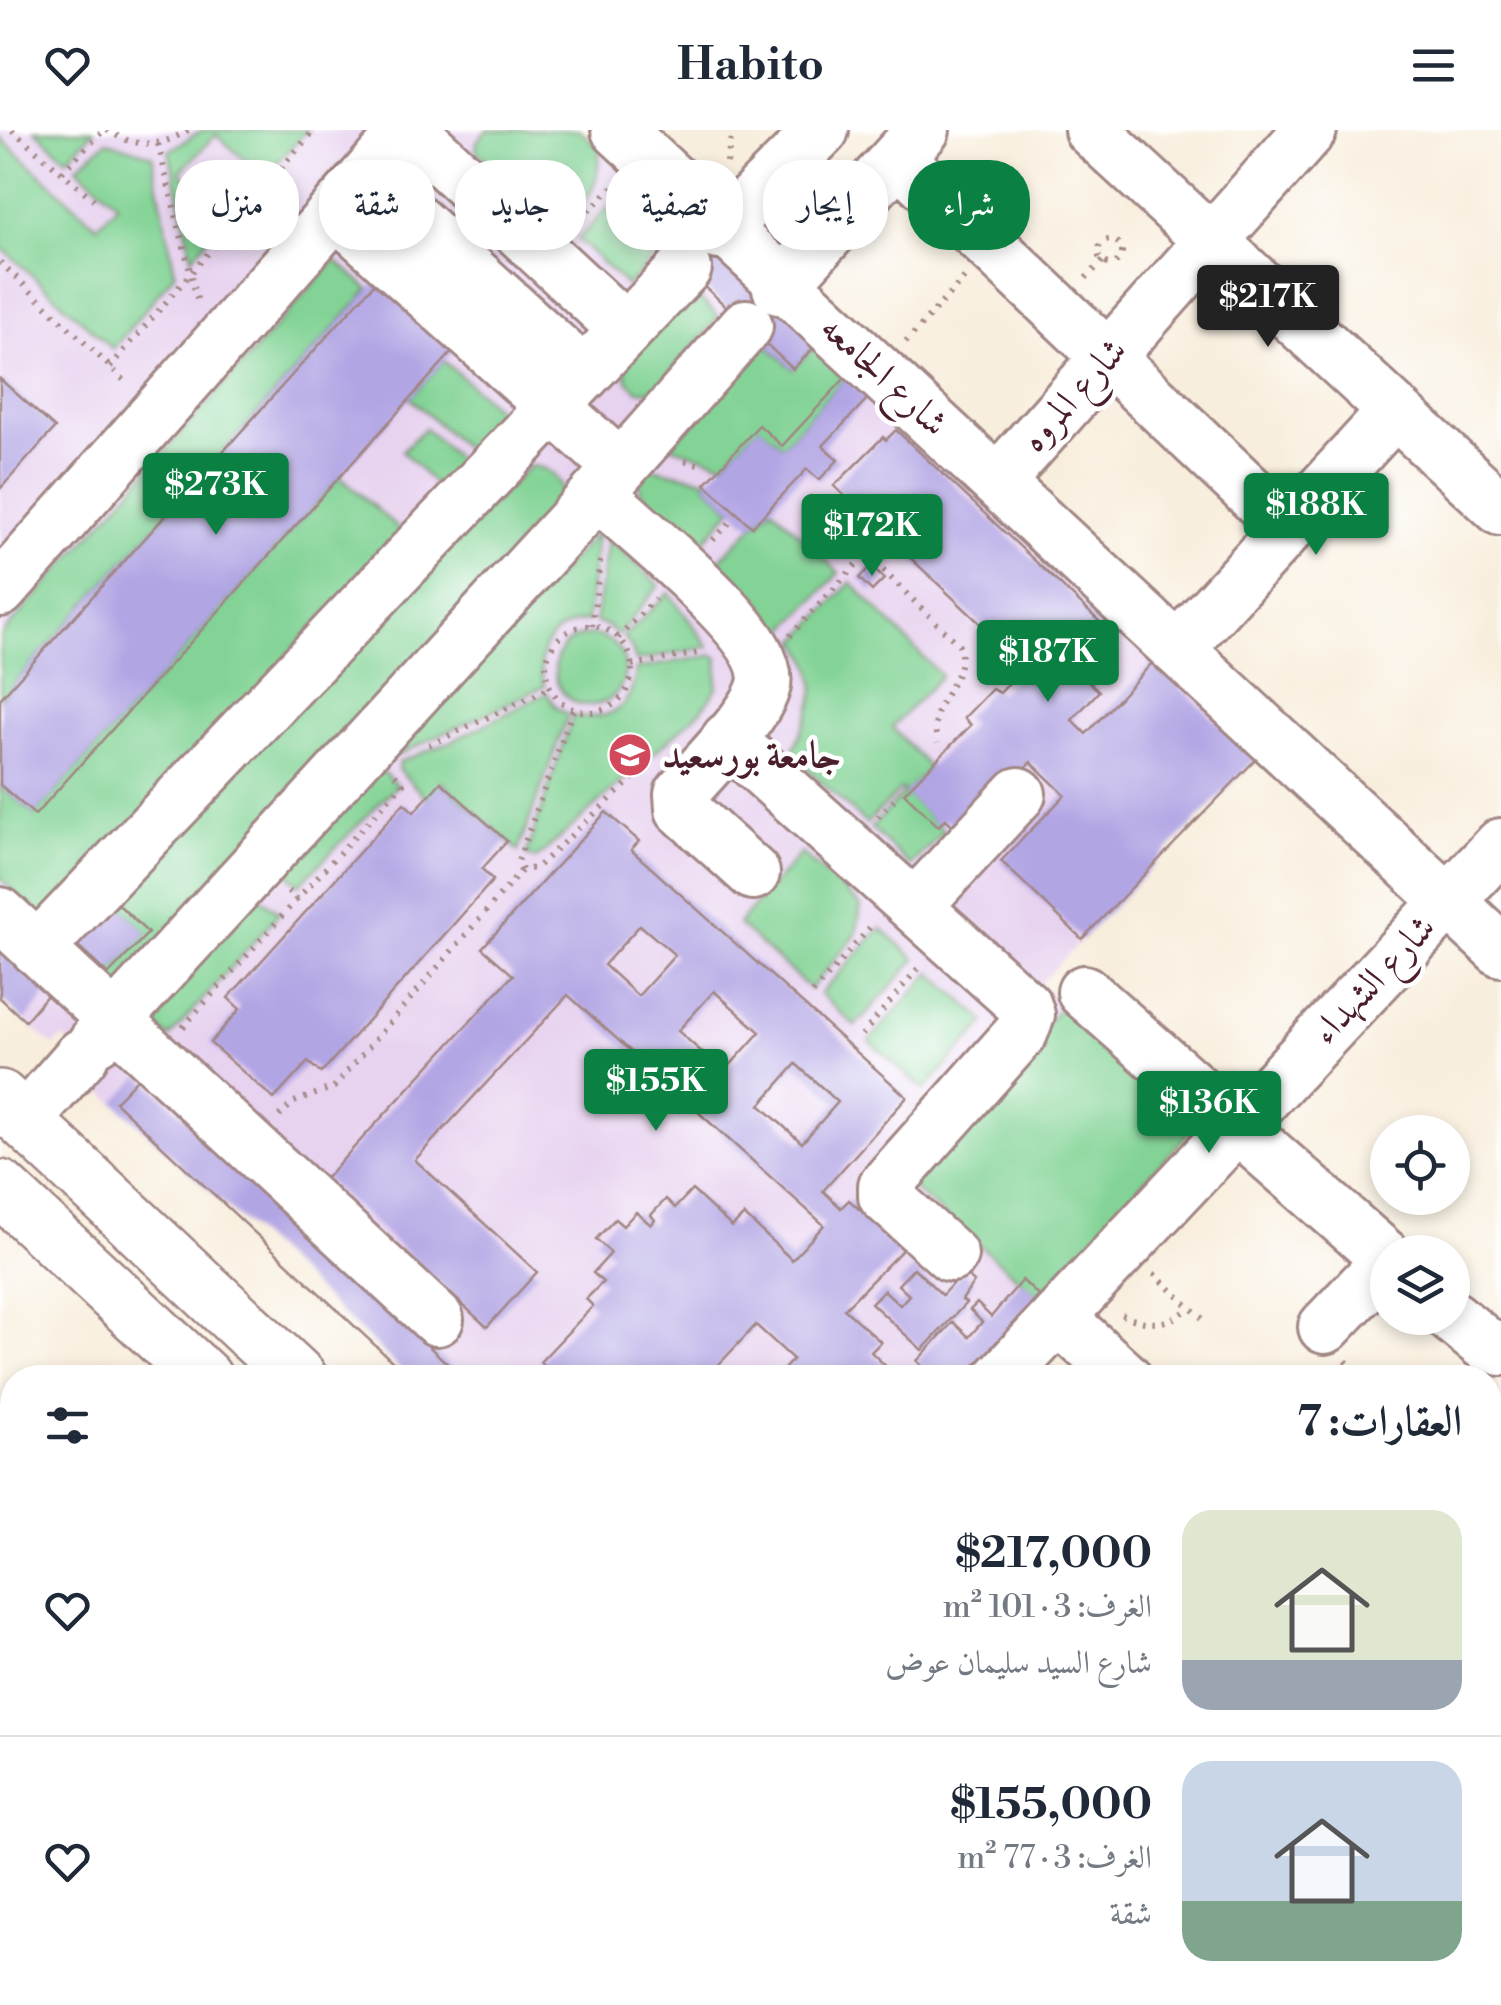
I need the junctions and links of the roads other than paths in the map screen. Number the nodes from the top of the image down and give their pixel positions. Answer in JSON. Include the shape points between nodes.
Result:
{"nodes":[{"id":1,"x":409,"y":130,"type":"edge"},
{"id":2,"x":618,"y":130,"type":"edge"},
{"id":3,"x":822,"y":130,"type":"edge"},
{"id":4,"x":1091,"y":130,"type":"edge"},
{"id":5,"x":1310,"y":130,"type":"edge"},
{"id":6,"x":911,"y":144,"type":"edge"},
{"id":7,"x":382,"y":160,"type":"edge"},
{"id":8,"x":642,"y":160,"type":"edge"},
{"id":9,"x":743,"y":209,"type":"edge"},
{"id":10,"x":319,"y":230,"type":"edge"},
{"id":11,"x":1211,"y":241,"type":"junction"},
{"id":12,"x":413,"y":250,"type":"edge"},
{"id":13,"x":702,"y":250,"type":"edge"},
{"id":14,"x":716,"y":250,"type":"edge"},
{"id":15,"x":769,"y":299,"type":"junction"},
{"id":16,"x":626,"y":330,"type":"junction"},
{"id":17,"x":1108,"y":357,"type":"junction"},
{"id":18,"x":568,"y":390,"type":"junction"},
{"id":19,"x":1394,"y":411,"type":"junction"},
{"id":20,"x":997,"y":482,"type":"junction"},
{"id":21,"x":608,"y":487,"type":"junction"},
{"id":22,"x":1501,"y":510,"type":"edge"},
{"id":23,"x":1288,"y":528,"type":"junction"},
{"id":24,"x":0,"y":590,"type":"edge"},
{"id":25,"x":1177,"y":650,"type":"junction"},
{"id":26,"x":728,"y":739,"type":"junction"},
{"id":27,"x":1018,"y":794,"type":"dead end"},
{"id":28,"x":1501,"y":845,"type":"edge"},
{"id":29,"x":753,"y":873,"type":"dead end"},
{"id":30,"x":1448,"y":901,"type":"junction"},
{"id":31,"x":921,"y":911,"type":"junction"},
{"id":32,"x":18,"y":931,"type":"edge"},
{"id":33,"x":1501,"y":950,"type":"edge"},
{"id":34,"x":1084,"y":992,"type":"dead end"},
{"id":35,"x":98,"y":1038,"type":"junction"},
{"id":36,"x":8,"y":1122,"type":"edge"},
{"id":37,"x":1237,"y":1126,"type":"junction"},
{"id":38,"x":0,"y":1188,"type":"edge"},
{"id":39,"x":1370,"y":1244,"type":"edge"},
{"id":40,"x":952,"y":1256,"type":"dead end"},
{"id":41,"x":1370,"y":1279,"type":"edge"},
{"id":42,"x":1070,"y":1304,"type":"junction"},
{"id":43,"x":437,"y":1319,"type":"dead end"},
{"id":44,"x":1324,"y":1327,"type":"dead end"},
{"id":45,"x":1470,"y":1331,"type":"edge"},
{"id":46,"x":1491,"y":1359,"type":"edge"},
{"id":47,"x":190,"y":1365,"type":"edge"},
{"id":48,"x":272,"y":1365,"type":"edge"},
{"id":49,"x":1012,"y":1365,"type":"edge"},
{"id":50,"x":1115,"y":1365,"type":"edge"}],
"edges":[{"from":1,"to":7,"type":"street"},
{"from":1,"to":16,"type":"street"},
{"from":2,"to":8,"type":"street","name":"شارع الجامعه"},
{"from":3,"to":9,"type":"street"},
{"from":4,"to":11,"type":"street"},
{"from":5,"to":11,"type":"street","name":"شارع المروه"},
{"from":6,"to":15,"type":"street"},
{"from":6,"to":17,"type":"street","via":[[992,247]]},
{"from":10,"to":24,"type":"street"},
{"from":11,"to":17,"type":"street","name":"شارع المروه"},
{"from":11,"to":19,"type":"street"},
{"from":12,"to":18,"type":"street"},
{"from":13,"to":16,"type":"street"},
{"from":14,"to":15,"type":"street","name":"شارع الجامعه"},
{"from":15,"to":20,"type":"street","name":"شارع الجامعه","via":[[878,372]]},
{"from":15,"to":21,"type":"street"},
{"from":16,"to":18,"type":"street"},
{"from":17,"to":20,"type":"street","name":"شارع المروه"},
{"from":17,"to":23,"type":"street"},
{"from":18,"to":21,"type":"street"},
{"from":18,"to":32,"type":"street"},
{"from":19,"to":22,"type":"street"},
{"from":19,"to":23,"type":"street"},
{"from":20,"to":25,"type":"street","name":"شارع الجامعه"},
{"from":21,"to":26,"type":"street","via":[[738,623],[762,662],[758,702]]},
{"from":21,"to":35,"type":"street"},
{"from":23,"to":25,"type":"street"},
{"from":25,"to":30,"type":"street","name":"شارع الجامعه"},
{"from":26,"to":29,"type":"street","via":[[681,794],[682,809]]},
{"from":26,"to":31,"type":"street"},
{"from":27,"to":31,"type":"street"},
{"from":28,"to":30,"type":"street","name":"شارع الشهداء"},
{"from":30,"to":33,"type":"street","name":"شارع الجامعه"},
{"from":30,"to":37,"type":"street","name":"شارع الشهداء"},
{"from":31,"to":40,"type":"street","via":[[1019,998],[1028,1015],[1021,1033],[885,1186],[885,1196]]},
{"from":32,"to":35,"type":"street"},
{"from":34,"to":37,"type":"street"},
{"from":35,"to":36,"type":"street"},
{"from":35,"to":43,"type":"street","via":[[156,1058]]},
{"from":36,"to":48,"type":"main road"},
{"from":37,"to":39,"type":"street"},
{"from":37,"to":42,"type":"street","name":"شارع الشهداء"},
{"from":38,"to":47,"type":"main road"},
{"from":41,"to":44,"type":"street"},
{"from":42,"to":49,"type":"street","name":"شارع الشهداء"},
{"from":42,"to":50,"type":"street"},
{"from":45,"to":46,"type":"street"}]}
